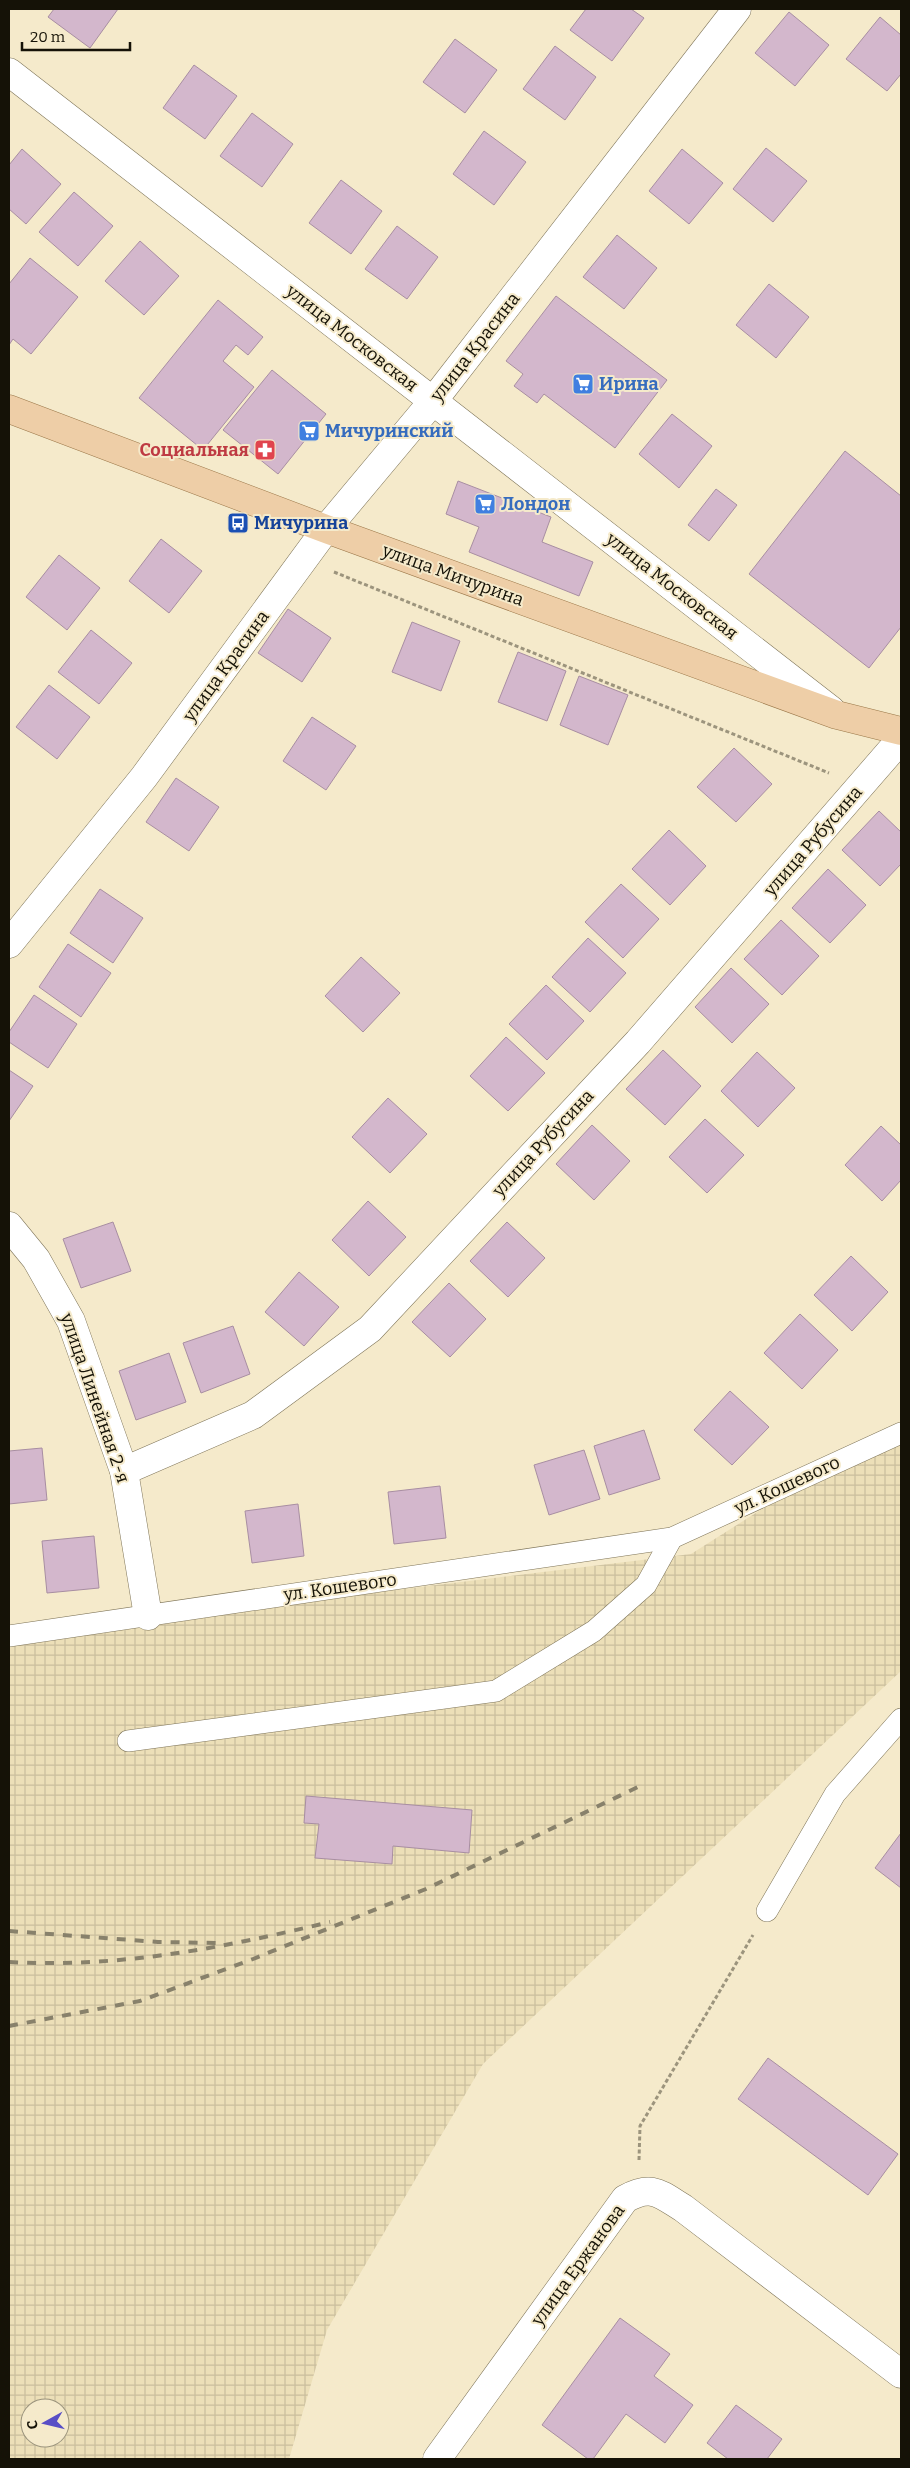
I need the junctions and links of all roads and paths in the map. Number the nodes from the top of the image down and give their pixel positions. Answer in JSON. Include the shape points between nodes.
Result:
{"nodes":[{"id":1,"x":737,"y":9,"type":"edge"},
{"id":2,"x":9,"y":72,"type":"edge"},
{"id":3,"x":433,"y":401,"type":"junction"},
{"id":4,"x":9,"y":409,"type":"edge"},
{"id":5,"x":326,"y":529,"type":"junction"},
{"id":6,"x":304,"y":560,"type":"junction"},
{"id":7,"x":837,"y":715,"type":"junction"},
{"id":8,"x":901,"y":731,"type":"edge"},
{"id":9,"x":901,"y":739,"type":"edge"},
{"id":10,"x":860,"y":786,"type":"junction"},
{"id":11,"x":9,"y":944,"type":"edge"},
{"id":12,"x":9,"y":1226,"type":"edge"},
{"id":13,"x":901,"y":1433,"type":"edge"},
{"id":14,"x":124,"y":1471,"type":"junction"},
{"id":15,"x":672,"y":1538,"type":"junction"},
{"id":16,"x":148,"y":1616,"type":"junction"},
{"id":17,"x":9,"y":1636,"type":"edge"},
{"id":18,"x":901,"y":1719,"type":"edge"},
{"id":19,"x":128,"y":1741,"type":"dead end"},
{"id":20,"x":767,"y":1911,"type":"joint"},
{"id":21,"x":639,"y":2191,"type":"junction"},
{"id":22,"x":901,"y":2374,"type":"edge"},
{"id":23,"x":437,"y":2459,"type":"edge"}],
"edges":[{"from":1,"to":3,"type":"street","name":"улица Красина"},
{"from":2,"to":3,"type":"street","name":"улица Московская"},
{"from":3,"to":5,"type":"street","name":"улица Красина"},
{"from":3,"to":7,"type":"street","name":"улица Московская"},
{"from":4,"to":5,"type":"main road","name":"улица Мичурина"},
{"from":5,"to":6,"type":"street","name":"улица Красина"},
{"from":5,"to":7,"type":"main road","name":"улица Мичурина"},
{"from":6,"to":10,"type":"path"},
{"from":6,"to":11,"type":"street","name":"улица Красина","via":[[144,777]]},
{"from":7,"to":8,"type":"main road","name":"улица Мичурина"},
{"from":9,"to":10,"type":"street","name":"улица Рубусина"},
{"from":10,"to":14,"type":"street","name":"улица Рубусина","via":[[638,1042],[370,1329],[253,1415]]},
{"from":12,"to":14,"type":"street","name":"улица Линейная 2-я","via":[[36,1259],[71,1321]]},
{"from":13,"to":15,"type":"lane","name":"ул. Кошевого"},
{"from":14,"to":16,"type":"street","name":"улица Линейная 2-я"},
{"from":15,"to":16,"type":"lane","name":"ул. Кошевого"},
{"from":15,"to":19,"type":"lane","via":[[646,1585],[594,1631],[496,1692]]},
{"from":16,"to":17,"type":"lane","name":"ул. Кошевого"},
{"from":18,"to":20,"type":"lane","via":[[835,1794]]},
{"from":20,"to":21,"type":"path","via":[[640,2126]]},
{"from":21,"to":22,"type":"street","name":"улица Ержанова","via":[[658,2193],[683,2208]]},
{"from":21,"to":23,"type":"street","name":"улица Ержанова","via":[[625,2199]]}]}
